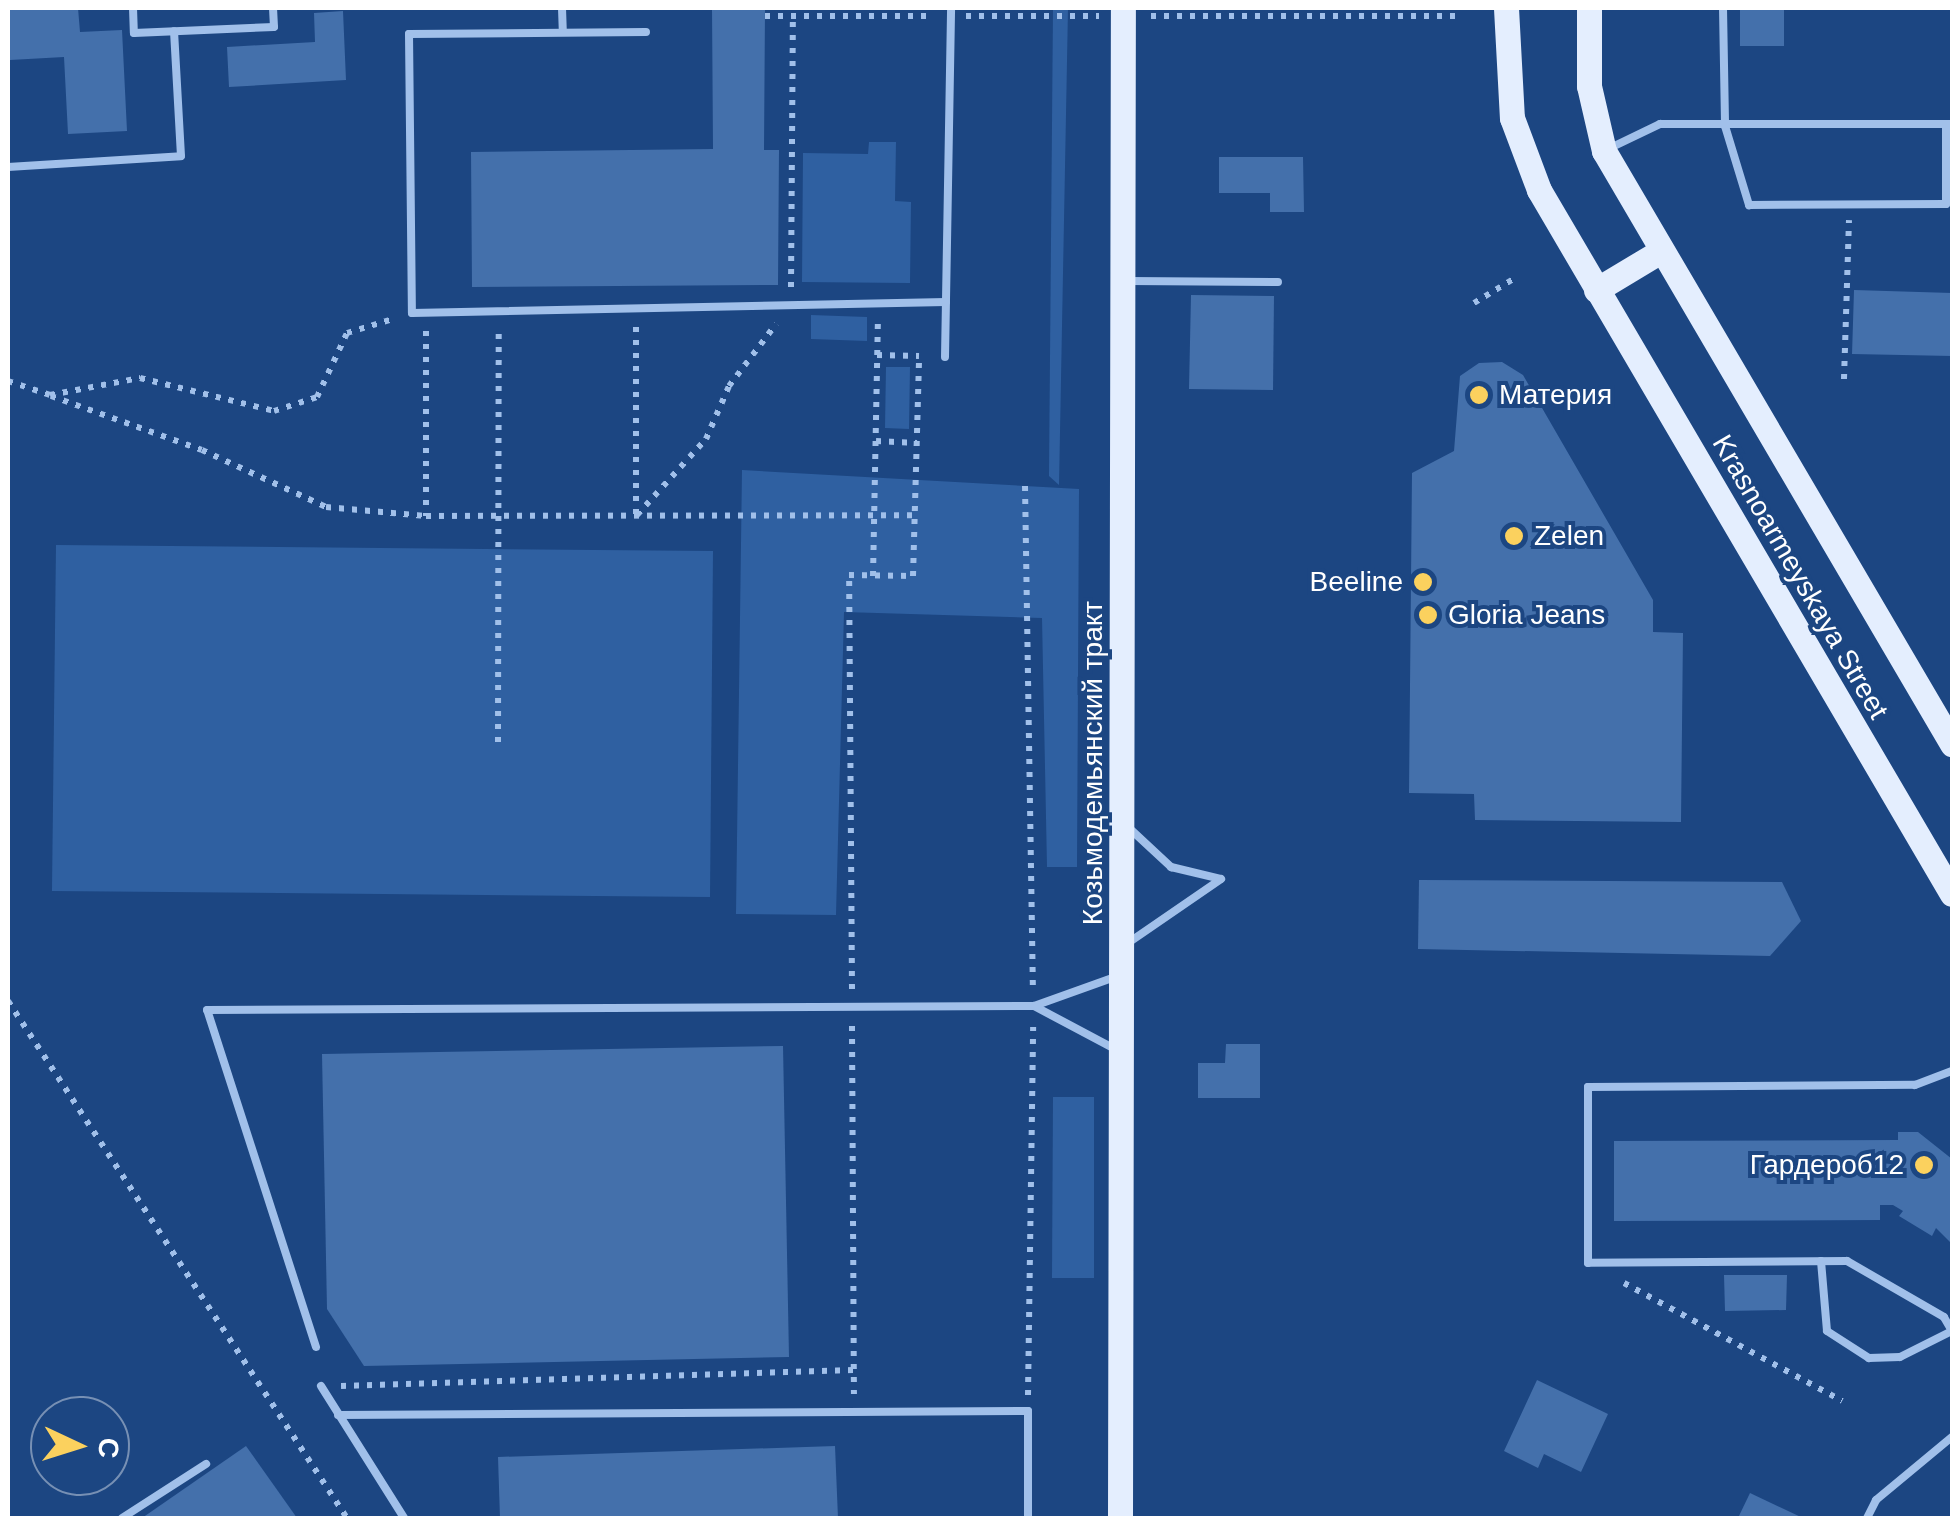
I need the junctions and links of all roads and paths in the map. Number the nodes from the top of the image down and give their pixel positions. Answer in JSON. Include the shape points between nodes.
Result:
{"nodes":[{"id":1,"x":133,"y":8,"type":"edge"},
{"id":2,"x":273,"y":8,"type":"edge"},
{"id":3,"x":562,"y":8,"type":"edge"},
{"id":4,"x":951,"y":8,"type":"edge"},
{"id":5,"x":1123,"y":8,"type":"edge"},
{"id":6,"x":1506,"y":8,"type":"edge"},
{"id":7,"x":1588,"y":8,"type":"edge"},
{"id":8,"x":1723,"y":8,"type":"edge"},
{"id":9,"x":793,"y":16,"type":"dead end"},
{"id":10,"x":174,"y":31,"type":"junction"},
{"id":11,"x":563,"y":32,"type":"junction"},
{"id":12,"x":646,"y":32,"type":"dead end"},
{"id":13,"x":1949,"y":124,"type":"edge"},
{"id":14,"x":1726,"y":126,"type":"junction"},
{"id":15,"x":1604,"y":151,"type":"junction"},
{"id":16,"x":8,"y":167,"type":"edge"},
{"id":17,"x":1850,"y":205,"type":"junction"},
{"id":18,"x":1661,"y":251,"type":"junction"},
{"id":19,"x":1515,"y":278,"type":"dead end"},
{"id":20,"x":1124,"y":281,"type":"junction"},
{"id":21,"x":1278,"y":282,"type":"dead end"},
{"id":22,"x":1596,"y":290,"type":"junction"},
{"id":23,"x":946,"y":302,"type":"junction"},
{"id":24,"x":1474,"y":302,"type":"dead end"},
{"id":25,"x":878,"y":304,"type":"junction"},
{"id":26,"x":791,"y":305,"type":"junction"},
{"id":27,"x":636,"y":308,"type":"junction"},
{"id":28,"x":499,"y":312,"type":"junction"},
{"id":29,"x":412,"y":313,"type":"junction"},
{"id":30,"x":426,"y":313,"type":"junction"},
{"id":31,"x":877,"y":355,"type":"junction"},
{"id":32,"x":920,"y":356,"type":"junction"},
{"id":33,"x":946,"y":356,"type":"joint"},
{"id":34,"x":1844,"y":379,"type":"dead end"},
{"id":35,"x":8,"y":381,"type":"edge"},
{"id":36,"x":50,"y":395,"type":"junction"},
{"id":37,"x":876,"y":441,"type":"junction"},
{"id":38,"x":917,"y":442,"type":"junction"},
{"id":39,"x":1025,"y":486,"type":"dead end"},
{"id":40,"x":874,"y":515,"type":"junction"},
{"id":41,"x":914,"y":515,"type":"junction"},
{"id":42,"x":426,"y":516,"type":"junction"},
{"id":43,"x":498,"y":516,"type":"junction"},
{"id":44,"x":636,"y":516,"type":"junction"},
{"id":45,"x":849,"y":575,"type":"dead end"},
{"id":46,"x":874,"y":576,"type":"junction"},
{"id":47,"x":498,"y":742,"type":"dead end"},
{"id":48,"x":1952,"y":744,"type":"edge"},
{"id":49,"x":1124,"y":824,"type":"junction"},
{"id":50,"x":1952,"y":894,"type":"edge"},
{"id":51,"x":1124,"y":946,"type":"junction"},
{"id":52,"x":1124,"y":974,"type":"junction"},
{"id":53,"x":8,"y":1001,"type":"edge"},
{"id":54,"x":1034,"y":1006,"type":"junction"},
{"id":55,"x":1124,"y":1054,"type":"junction"},
{"id":56,"x":1952,"y":1071,"type":"edge"},
{"id":57,"x":1822,"y":1261,"type":"junction"},
{"id":58,"x":1588,"y":1263,"type":"junction"},
{"id":59,"x":316,"y":1347,"type":"dead end"},
{"id":60,"x":854,"y":1370,"type":"dead end"},
{"id":61,"x":321,"y":1386,"type":"joint"},
{"id":62,"x":1842,"y":1402,"type":"dead end"},
{"id":63,"x":1028,"y":1411,"type":"junction"},
{"id":64,"x":338,"y":1415,"type":"junction"},
{"id":65,"x":1952,"y":1438,"type":"edge"},
{"id":66,"x":206,"y":1464,"type":"dead end"},
{"id":67,"x":122,"y":1518,"type":"edge"},
{"id":68,"x":347,"y":1518,"type":"edge"},
{"id":69,"x":404,"y":1518,"type":"edge"},
{"id":70,"x":1028,"y":1518,"type":"edge"},
{"id":71,"x":1120,"y":1518,"type":"edge"},
{"id":72,"x":1866,"y":1518,"type":"edge"}],
"edges":[{"from":1,"to":10,"type":"lane","via":[[134,33]]},
{"from":2,"to":10,"type":"lane","via":[[274,26]]},
{"from":3,"to":11,"type":"lane"},
{"from":4,"to":23,"type":"lane"},
{"from":5,"to":20,"type":"main road","name":"Козьмодемьянский тракт"},
{"from":6,"to":22,"type":"main road","name":"Krasnoarmeyskaya Street","via":[[1512,118],[1539,190]]},
{"from":7,"to":15,"type":"main road","name":"Krasnoarmeyskaya Street","via":[[1589,86]]},
{"from":8,"to":14,"type":"lane"},
{"from":9,"to":26,"type":"path"},
{"from":10,"to":16,"type":"lane","via":[[181,156]]},
{"from":11,"to":12,"type":"lane"},
{"from":11,"to":29,"type":"lane","via":[[410,34]]},
{"from":13,"to":14,"type":"lane"},
{"from":13,"to":17,"type":"lane","via":[[1946,204]]},
{"from":14,"to":15,"type":"lane","via":[[1660,124]]},
{"from":14,"to":17,"type":"lane","via":[[1749,206]]},
{"from":15,"to":18,"type":"main road","name":"Krasnoarmeyskaya Street"},
{"from":17,"to":34,"type":"path"},
{"from":18,"to":22,"type":"main road"},
{"from":18,"to":48,"type":"main road","name":"Krasnoarmeyskaya Street"},
{"from":19,"to":24,"type":"path"},
{"from":20,"to":21,"type":"lane"},
{"from":20,"to":49,"type":"main road","name":"Козьмодемьянский тракт"},
{"from":22,"to":50,"type":"main road","name":"Krasnoarmeyskaya Street"},
{"from":23,"to":25,"type":"lane"},
{"from":23,"to":33,"type":"lane"},
{"from":25,"to":26,"type":"lane"},
{"from":25,"to":31,"type":"path"},
{"from":26,"to":27,"type":"lane"},
{"from":26,"to":44,"type":"path","via":[[730,386],[706,439]]},
{"from":27,"to":28,"type":"lane"},
{"from":27,"to":44,"type":"path"},
{"from":28,"to":30,"type":"lane"},
{"from":28,"to":43,"type":"path"},
{"from":29,"to":30,"type":"lane"},
{"from":29,"to":36,"type":"path","via":[[347,334],[317,396],[274,411],[140,378]]},
{"from":30,"to":42,"type":"path"},
{"from":31,"to":32,"type":"path"},
{"from":31,"to":37,"type":"path"},
{"from":32,"to":33,"type":"path"},
{"from":32,"to":38,"type":"path"},
{"from":35,"to":36,"type":"path"},
{"from":36,"to":42,"type":"path","via":[[202,450],[326,507]]},
{"from":37,"to":38,"type":"path"},
{"from":37,"to":40,"type":"path"},
{"from":38,"to":41,"type":"path"},
{"from":39,"to":54,"type":"path"},
{"from":40,"to":41,"type":"path"},
{"from":40,"to":44,"type":"path"},
{"from":40,"to":46,"type":"path"},
{"from":41,"to":46,"type":"path","via":[[913,576]]},
{"from":42,"to":43,"type":"path"},
{"from":43,"to":44,"type":"path"},
{"from":43,"to":47,"type":"path"},
{"from":45,"to":46,"type":"path"},
{"from":49,"to":51,"type":"main road","name":"Козьмодемьянский тракт"},
{"from":49,"to":51,"type":"lane","via":[[1171,867],[1221,880]]},
{"from":51,"to":52,"type":"main road","name":"Козьмодемьянский тракт"},
{"from":52,"to":54,"type":"lane"},
{"from":52,"to":55,"type":"main road","name":"Козьмодемьянский тракт"},
{"from":53,"to":68,"type":"path"},
{"from":54,"to":55,"type":"lane"},
{"from":54,"to":59,"type":"lane","via":[[207,1010]]},
{"from":54,"to":63,"type":"path"},
{"from":55,"to":71,"type":"main road","name":"Козьмодемьянский тракт"},
{"from":56,"to":58,"type":"lane","via":[[1915,1085],[1588,1087]]},
{"from":57,"to":57,"type":"lane","via":[[1847,1261],[1944,1317],[1952,1331],[1900,1356],[1869,1358],[1834,1339],[1822,1321]]},
{"from":57,"to":58,"type":"lane"},
{"from":58,"to":62,"type":"path"},
{"from":60,"to":61,"type":"path"},
{"from":61,"to":64,"type":"lane"},
{"from":63,"to":64,"type":"lane"},
{"from":63,"to":70,"type":"lane"},
{"from":64,"to":69,"type":"lane"},
{"from":65,"to":72,"type":"lane","via":[[1876,1500]]},
{"from":66,"to":67,"type":"lane"}]}
